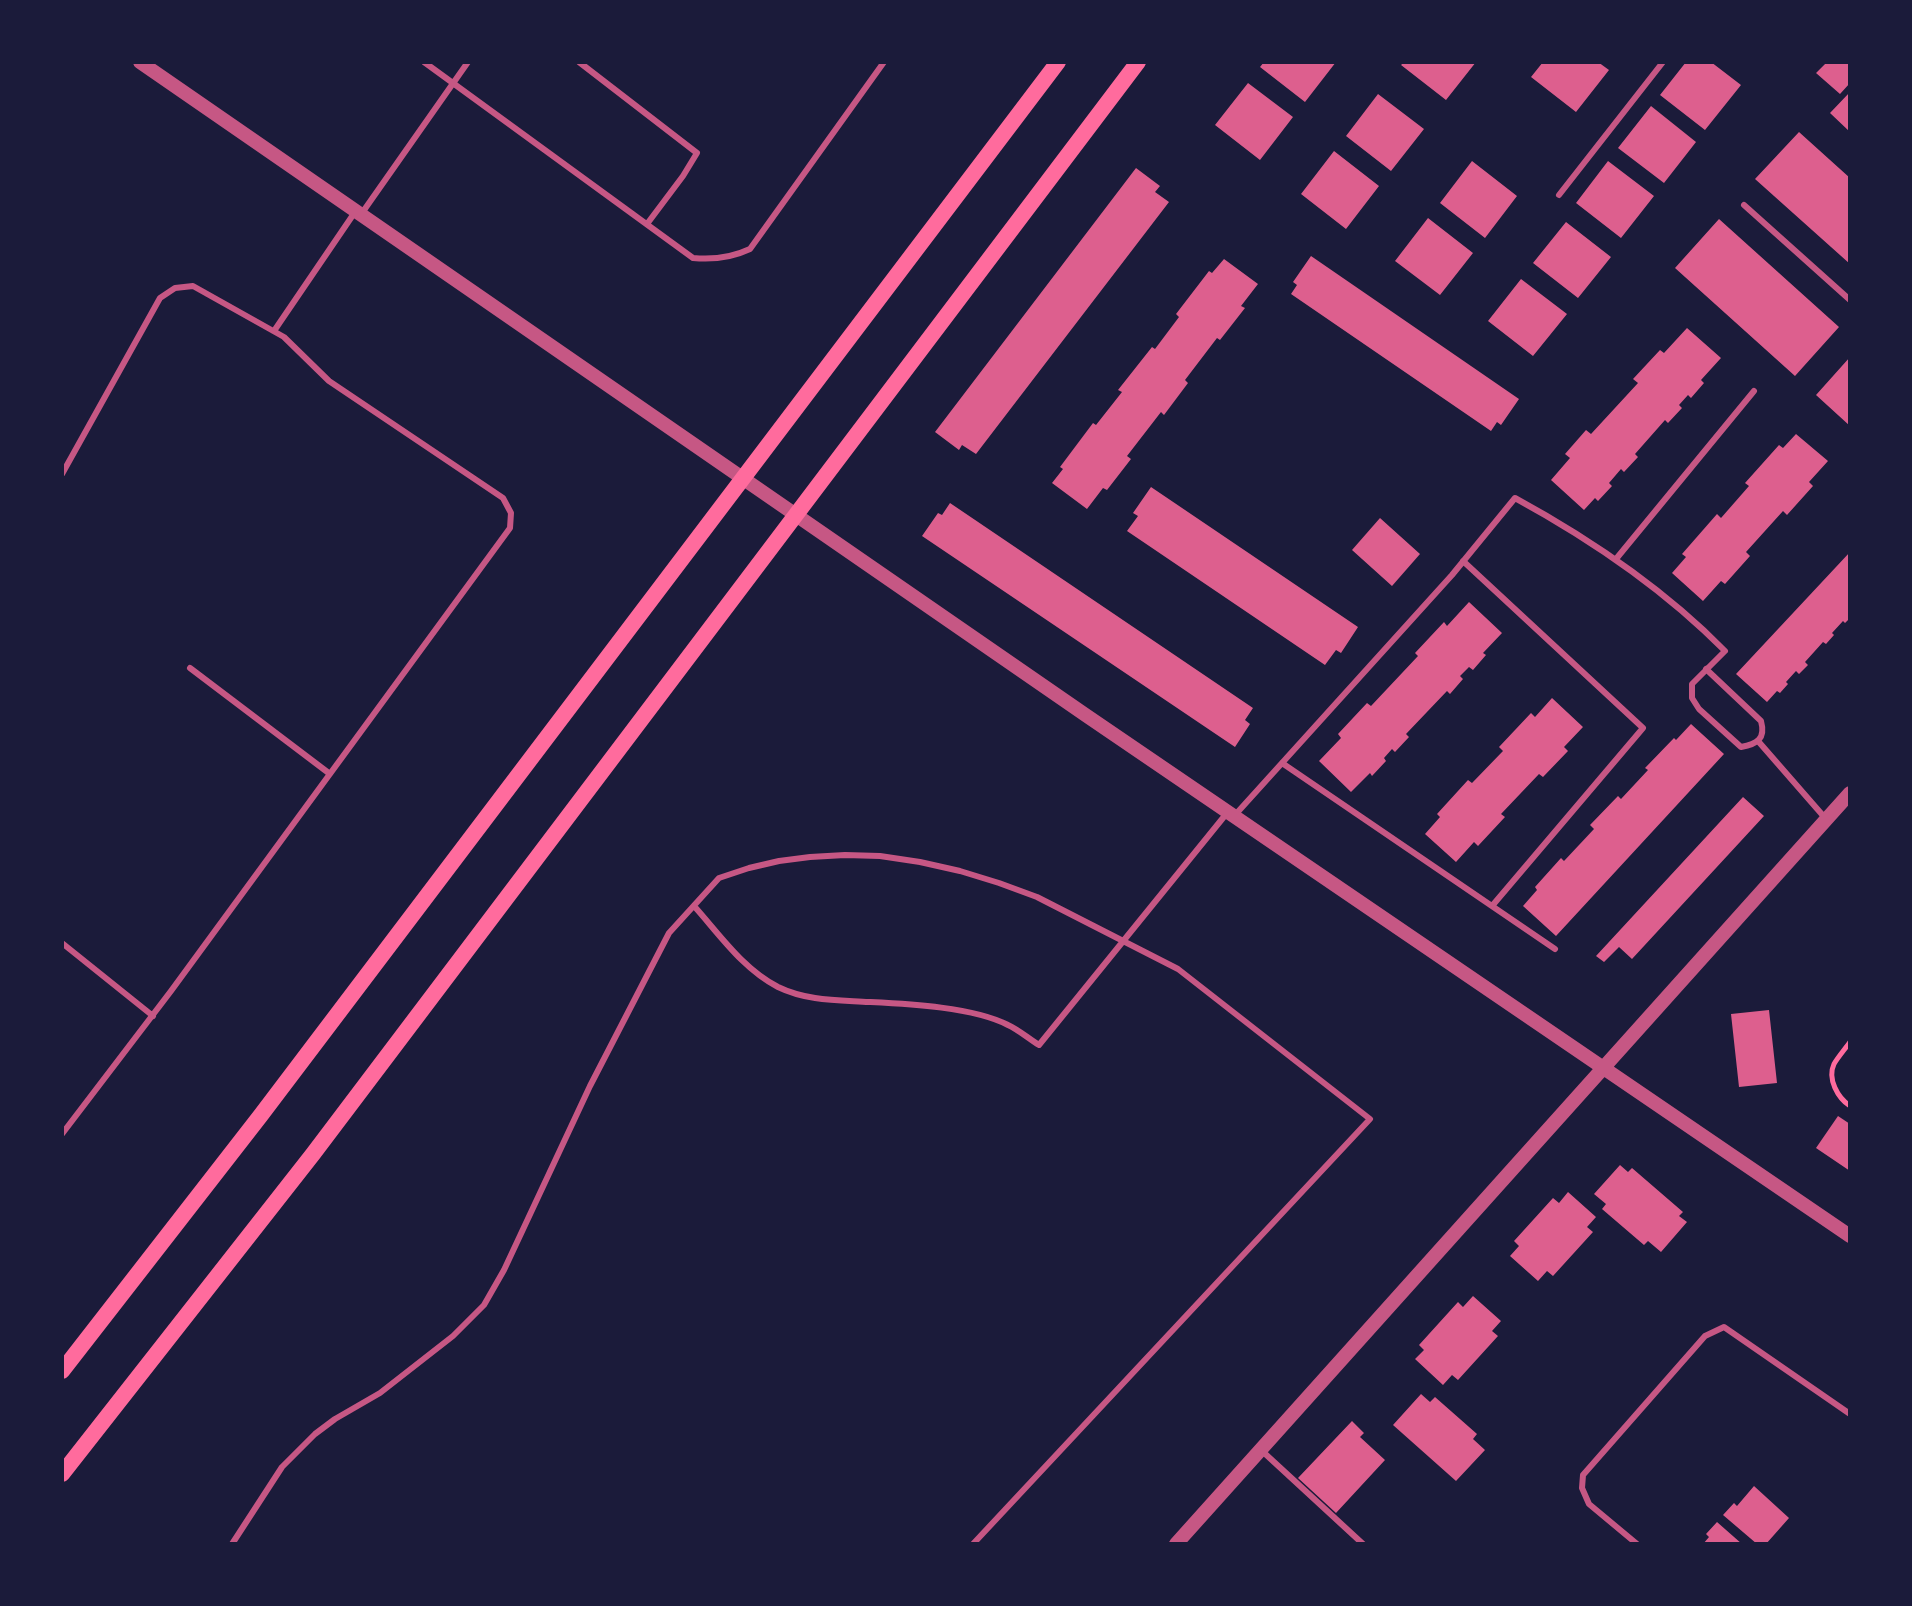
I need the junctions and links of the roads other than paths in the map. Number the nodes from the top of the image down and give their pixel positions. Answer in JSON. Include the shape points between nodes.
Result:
{"nodes":[{"id":1,"x":140,"y":62,"type":"edge"},
{"id":2,"x":424,"y":62,"type":"edge"},
{"id":3,"x":468,"y":62,"type":"edge"},
{"id":4,"x":579,"y":62,"type":"edge"},
{"id":5,"x":884,"y":62,"type":"edge"},
{"id":6,"x":1058,"y":62,"type":"edge"},
{"id":7,"x":1138,"y":62,"type":"edge"},
{"id":8,"x":1663,"y":62,"type":"edge"},
{"id":9,"x":453,"y":83,"type":"junction"},
{"id":10,"x":1559,"y":195,"type":"dead end"},
{"id":11,"x":1744,"y":205,"type":"dead end"},
{"id":12,"x":358,"y":214,"type":"junction"},
{"id":13,"x":647,"y":224,"type":"junction"},
{"id":14,"x":1850,"y":300,"type":"edge"},
{"id":15,"x":274,"y":331,"type":"junction"},
{"id":16,"x":1754,"y":391,"type":"dead end"},
{"id":17,"x":62,"y":474,"type":"edge"},
{"id":18,"x":743,"y":479,"type":"junction"},
{"id":19,"x":796,"y":516,"type":"junction"},
{"id":20,"x":1616,"y":559,"type":"junction"},
{"id":21,"x":1463,"y":561,"type":"junction"},
{"id":22,"x":190,"y":668,"type":"dead end"},
{"id":23,"x":1706,"y":669,"type":"junction"},
{"id":24,"x":1758,"y":741,"type":"junction"},
{"id":25,"x":1282,"y":763,"type":"junction"},
{"id":26,"x":330,"y":774,"type":"junction"},
{"id":27,"x":1850,"y":793,"type":"edge"},
{"id":28,"x":1231,"y":814,"type":"junction"},
{"id":29,"x":1826,"y":819,"type":"junction"},
{"id":30,"x":694,"y":906,"type":"junction"},
{"id":31,"x":1492,"y":906,"type":"junction"},
{"id":32,"x":1124,"y":941,"type":"junction"},
{"id":33,"x":62,"y":943,"type":"edge"},
{"id":34,"x":1555,"y":949,"type":"dead end"},
{"id":35,"x":153,"y":1016,"type":"junction"},
{"id":36,"x":1603,"y":1067,"type":"junction"},
{"id":37,"x":62,"y":1134,"type":"edge"},
{"id":38,"x":1850,"y":1236,"type":"edge"},
{"id":39,"x":62,"y":1371,"type":"edge"},
{"id":40,"x":1850,"y":1414,"type":"edge"},
{"id":41,"x":1261,"y":1450,"type":"junction"},
{"id":42,"x":62,"y":1474,"type":"edge"},
{"id":43,"x":232,"y":1544,"type":"edge"},
{"id":44,"x":973,"y":1544,"type":"edge"},
{"id":45,"x":1176,"y":1544,"type":"edge"},
{"id":46,"x":1363,"y":1544,"type":"edge"},
{"id":47,"x":1637,"y":1544,"type":"edge"}],
"edges":[{"from":1,"to":12,"type":"street"},
{"from":2,"to":9,"type":"lane"},
{"from":3,"to":9,"type":"lane"},
{"from":4,"to":13,"type":"lane","via":[[697,153]]},
{"from":5,"to":13,"type":"lane","via":[[750,249],[725,258],[693,258]]},
{"from":6,"to":18,"type":"main road"},
{"from":7,"to":19,"type":"main road"},
{"from":8,"to":10,"type":"lane"},
{"from":9,"to":12,"type":"lane"},
{"from":9,"to":13,"type":"lane"},
{"from":11,"to":14,"type":"lane"},
{"from":12,"to":15,"type":"lane"},
{"from":12,"to":18,"type":"street"},
{"from":15,"to":17,"type":"lane","via":[[193,286],[167,292]]},
{"from":15,"to":26,"type":"lane","via":[[329,381],[503,498],[511,513],[510,528]]},
{"from":16,"to":20,"type":"lane"},
{"from":18,"to":19,"type":"street"},
{"from":18,"to":39,"type":"main road"},
{"from":19,"to":28,"type":"street"},
{"from":19,"to":42,"type":"main road","via":[[322,1142]]},
{"from":20,"to":21,"type":"lane","via":[[1515,498]]},
{"from":20,"to":23,"type":"lane","via":[[1725,651]]},
{"from":21,"to":25,"type":"lane"},
{"from":21,"to":31,"type":"lane","via":[[1643,728]]},
{"from":22,"to":26,"type":"lane"},
{"from":23,"to":24,"type":"lane","via":[[1761,721]]},
{"from":23,"to":24,"type":"lane","via":[[1692,684],[1699,709],[1741,747]]},
{"from":24,"to":29,"type":"lane"},
{"from":25,"to":28,"type":"lane"},
{"from":25,"to":31,"type":"lane"},
{"from":26,"to":35,"type":"lane"},
{"from":27,"to":29,"type":"street"},
{"from":28,"to":32,"type":"lane"},
{"from":28,"to":36,"type":"street"},
{"from":29,"to":36,"type":"street"},
{"from":30,"to":32,"type":"lane","via":[[719,878],[749,868],[810,857],[880,856],[999,883]]},
{"from":30,"to":32,"type":"lane","via":[[744,963],[796,995],[974,1013],[1008,1025],[1039,1045]]},
{"from":30,"to":43,"type":"lane","via":[[669,933],[484,1305],[380,1393],[315,1434],[282,1467]]},
{"from":31,"to":34,"type":"lane"},
{"from":32,"to":44,"type":"lane","via":[[1178,969],[1370,1119]]},
{"from":33,"to":35,"type":"lane"},
{"from":35,"to":37,"type":"lane"},
{"from":36,"to":38,"type":"street"},
{"from":36,"to":41,"type":"street"},
{"from":40,"to":47,"type":"lane","via":[[1724,1327],[1705,1336],[1583,1475],[1589,1504]]},
{"from":41,"to":45,"type":"street"},
{"from":41,"to":46,"type":"lane"}]}
